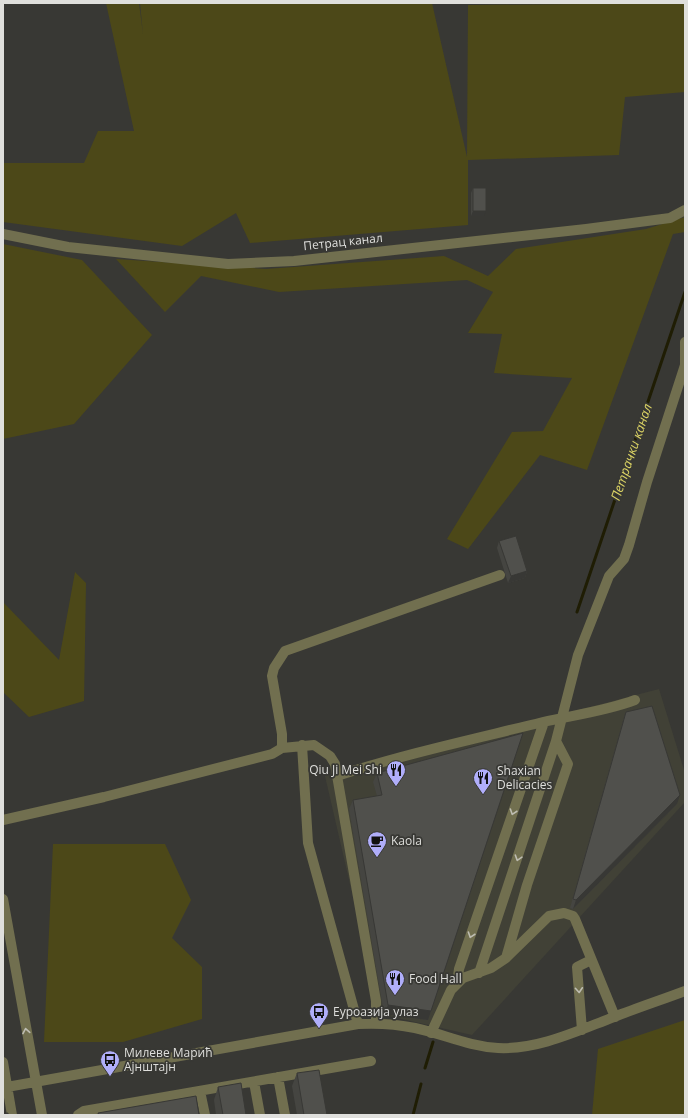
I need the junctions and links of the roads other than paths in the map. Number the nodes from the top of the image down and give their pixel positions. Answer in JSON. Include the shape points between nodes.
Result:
{"nodes":[{"id":1,"x":685,"y":210,"type":"edge"},
{"id":2,"x":3,"y":234,"type":"edge"},
{"id":3,"x":685,"y":342,"type":"edge"},
{"id":4,"x":500,"y":576,"type":"dead end"},
{"id":5,"x":635,"y":700,"type":"dead end"},
{"id":6,"x":563,"y":718,"type":"junction"},
{"id":7,"x":544,"y":722,"type":"junction"},
{"id":8,"x":556,"y":741,"type":"junction"},
{"id":9,"x":302,"y":745,"type":"junction"},
{"id":10,"x":282,"y":748,"type":"junction"},
{"id":11,"x":337,"y":776,"type":"junction"},
{"id":12,"x":3,"y":820,"type":"edge"},
{"id":13,"x":3,"y":899,"type":"edge"},
{"id":14,"x":506,"y":958,"type":"junction"},
{"id":15,"x":591,"y":960,"type":"junction"},
{"id":16,"x":479,"y":973,"type":"junction"},
{"id":17,"x":457,"y":983,"type":"junction"},
{"id":18,"x":685,"y":991,"type":"edge"},
{"id":19,"x":615,"y":1017,"type":"junction"},
{"id":20,"x":376,"y":1023,"type":"junction"},
{"id":21,"x":358,"y":1024,"type":"junction"},
{"id":22,"x":582,"y":1030,"type":"junction"},
{"id":23,"x":431,"y":1033,"type":"junction"},
{"id":24,"x":372,"y":1061,"type":"dead end"},
{"id":25,"x":3,"y":1062,"type":"edge"},
{"id":26,"x":278,"y":1077,"type":"junction"},
{"id":27,"x":35,"y":1081,"type":"junction"},
{"id":28,"x":254,"y":1082,"type":"junction"},
{"id":29,"x":7,"y":1087,"type":"junction"},
{"id":30,"x":200,"y":1091,"type":"junction"},
{"id":31,"x":12,"y":1115,"type":"edge"},
{"id":32,"x":42,"y":1115,"type":"edge"},
{"id":33,"x":78,"y":1115,"type":"edge"},
{"id":34,"x":205,"y":1115,"type":"edge"},
{"id":35,"x":260,"y":1115,"type":"edge"},
{"id":36,"x":285,"y":1115,"type":"edge"}],
"edges":[{"from":1,"to":2,"type":"street","name":"Петрац канал","via":[[670,218],[586,229],[294,261],[228,264],[68,246]]},
{"from":3,"to":6,"type":"street","via":[[685,366],[629,545],[624,559],[609,576],[578,655]]},
{"from":4,"to":10,"type":"street","via":[[285,651],[272,676]]},
{"from":5,"to":6,"type":"street"},
{"from":6,"to":7,"type":"street"},
{"from":6,"to":8,"type":"street"},
{"from":7,"to":11,"type":"street"},
{"from":7,"to":17,"type":"street","one_way":true,"via":[[459,969]]},
{"from":8,"to":14,"type":"street","via":[[568,764],[527,885]]},
{"from":8,"to":16,"type":"street","one_way":true},
{"from":9,"to":10,"type":"street"},
{"from":9,"to":11,"type":"street","via":[[314,745],[330,756],[335,764]]},
{"from":9,"to":21,"type":"street","via":[[308,843]]},
{"from":10,"to":12,"type":"street","via":[[272,754]]},
{"from":11,"to":20,"type":"street","via":[[376,1001]]},
{"from":27,"to":13,"type":"street","one_way":true},
{"from":14,"to":15,"type":"street","via":[[544,920],[564,913],[575,918]]},
{"from":14,"to":16,"type":"street"},
{"from":15,"to":19,"type":"street"},
{"from":15,"to":22,"type":"street","one_way":true,"via":[[577,967]]},
{"from":16,"to":17,"type":"street","via":[[463,978]]},
{"from":17,"to":23,"type":"street","via":[[451,990]]},
{"from":18,"to":19,"type":"street"},
{"from":19,"to":22,"type":"street"},
{"from":20,"to":21,"type":"street"},
{"from":20,"to":23,"type":"street","via":[[417,1028]]},
{"from":21,"to":27,"type":"street"},
{"from":22,"to":23,"type":"street","via":[[542,1042],[499,1048],[467,1044]]},
{"from":24,"to":26,"type":"street"},
{"from":25,"to":29,"type":"street"},
{"from":26,"to":28,"type":"street"},
{"from":26,"to":36,"type":"street"},
{"from":27,"to":29,"type":"street"},
{"from":27,"to":32,"type":"street"},
{"from":28,"to":30,"type":"street"},
{"from":28,"to":35,"type":"street"},
{"from":29,"to":31,"type":"street"},
{"from":30,"to":33,"type":"street","via":[[84,1111]]},
{"from":30,"to":34,"type":"street"}]}
